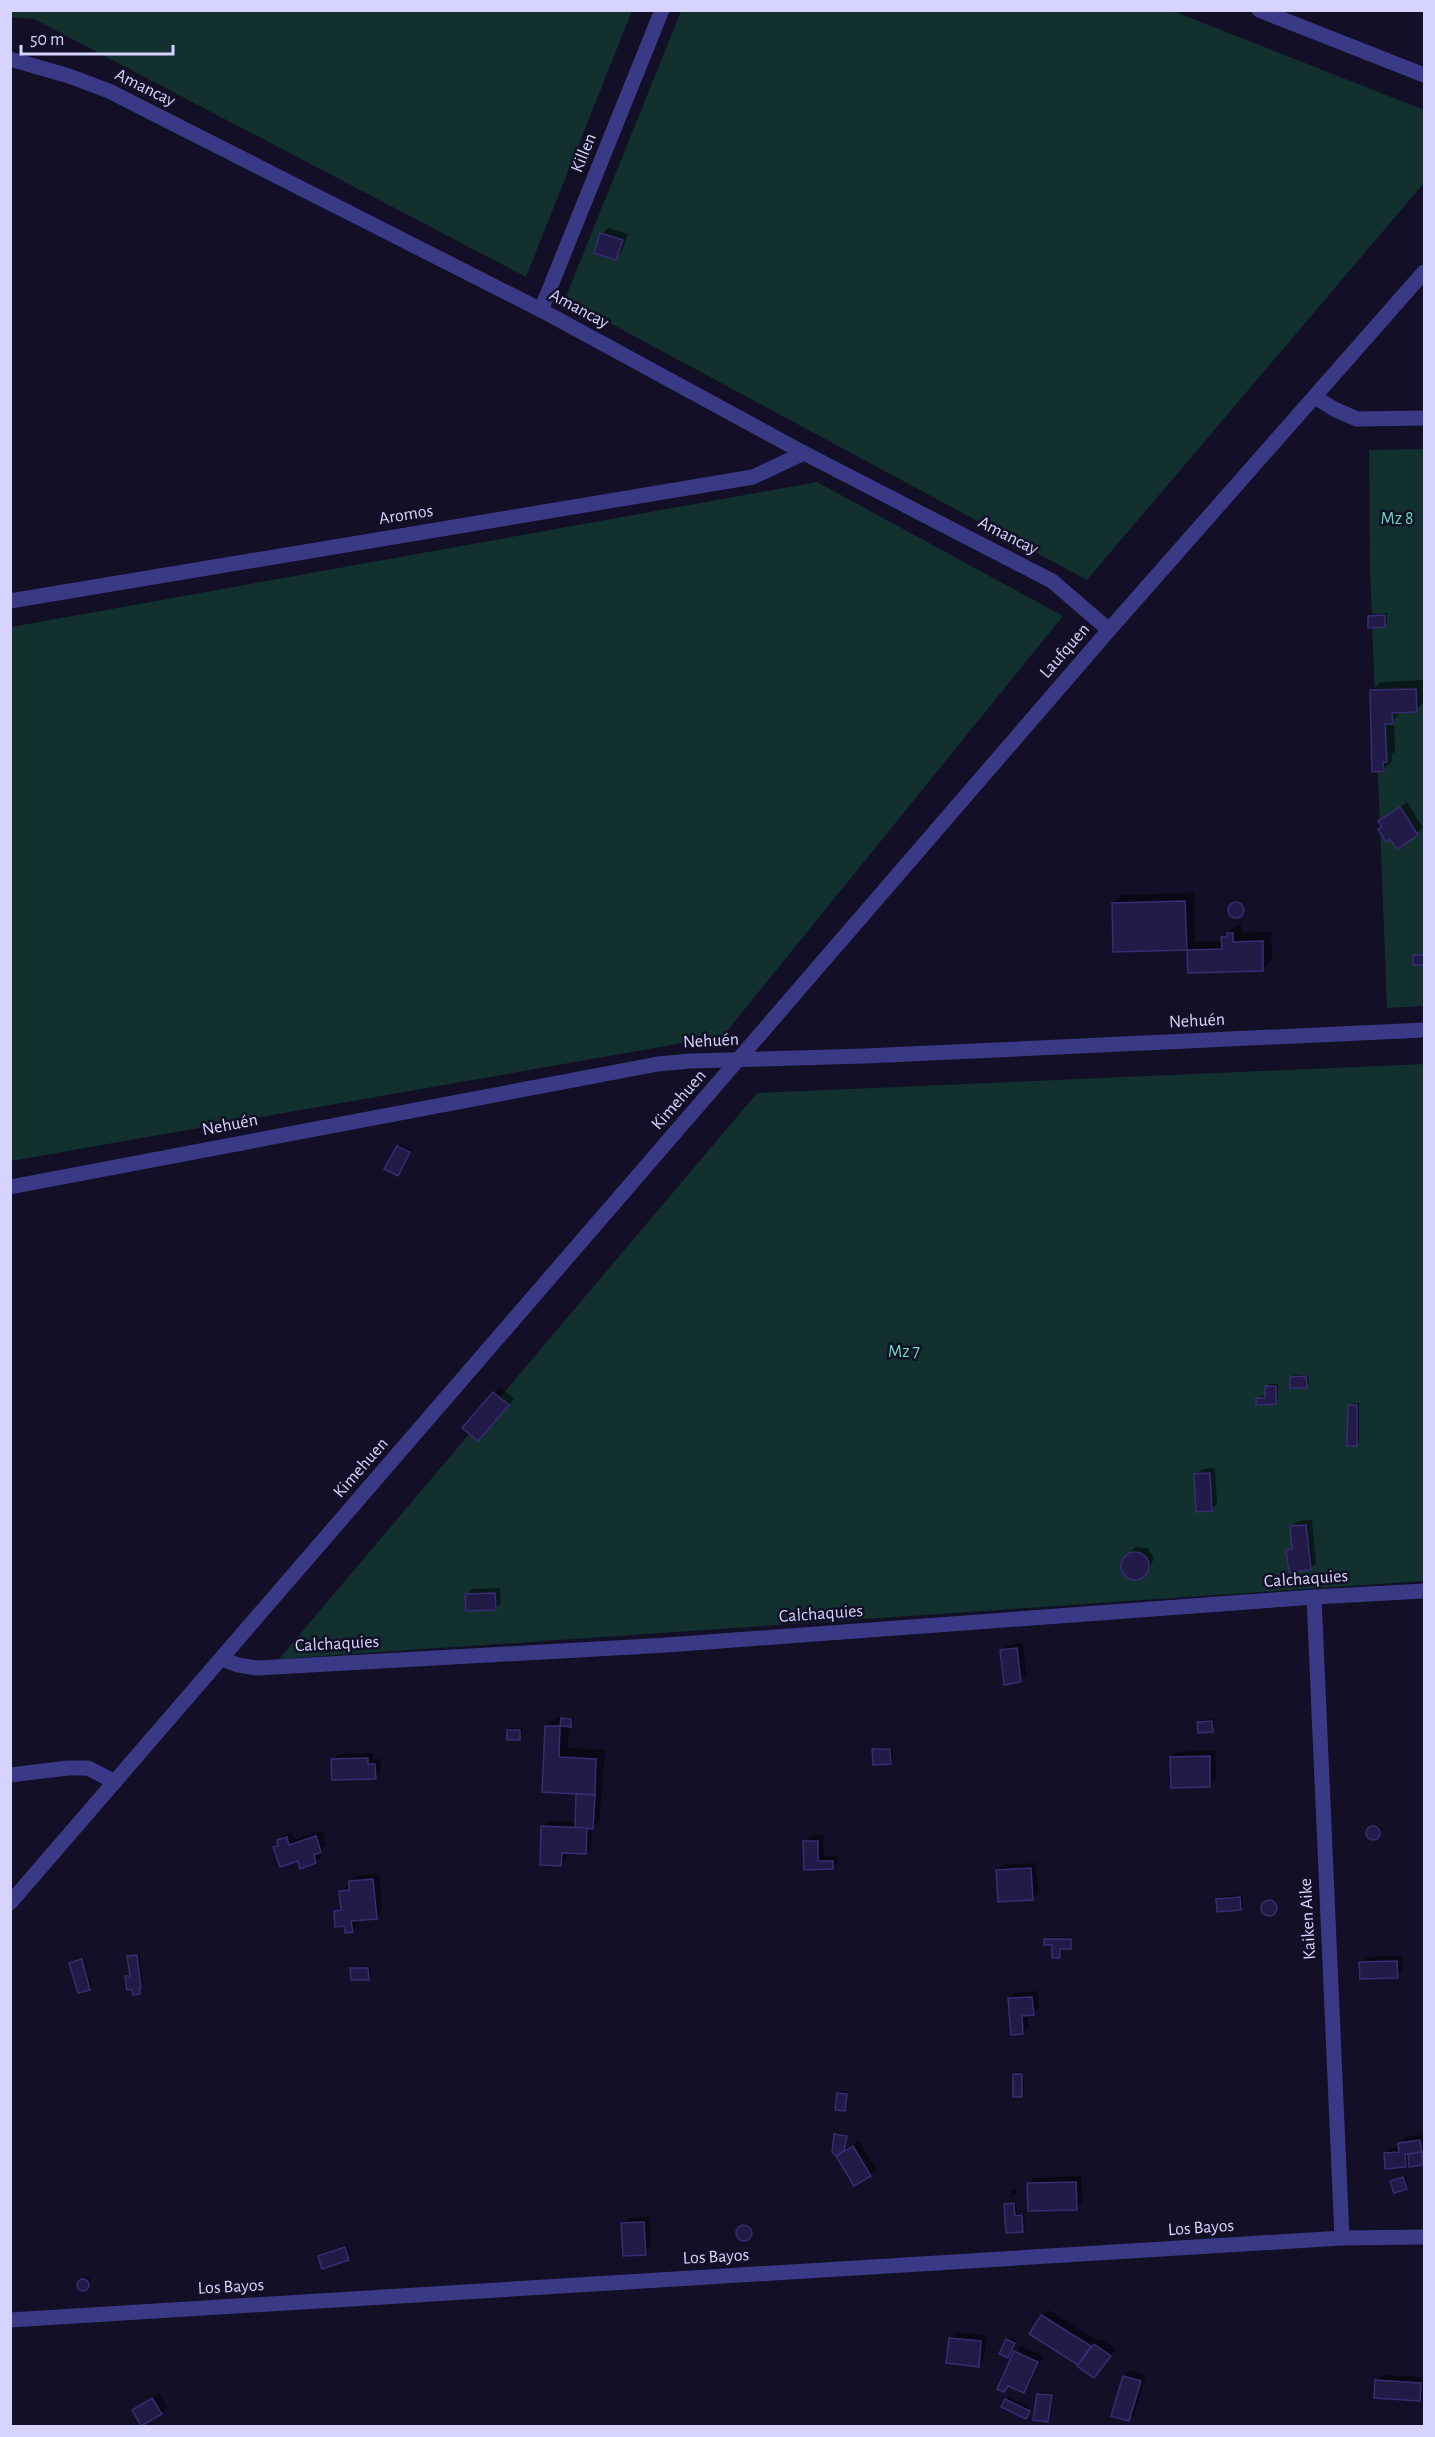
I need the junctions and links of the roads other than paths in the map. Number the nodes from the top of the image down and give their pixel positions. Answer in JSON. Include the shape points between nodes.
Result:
{"nodes":[{"id":1,"x":662,"y":10,"type":"edge"},
{"id":2,"x":1259,"y":10,"type":"edge"},
{"id":3,"x":10,"y":59,"type":"edge"},
{"id":4,"x":1425,"y":75,"type":"edge"},
{"id":5,"x":1425,"y":272,"type":"edge"},
{"id":6,"x":541,"y":310,"type":"junction"},
{"id":7,"x":1315,"y":397,"type":"junction"},
{"id":8,"x":1425,"y":418,"type":"edge"},
{"id":9,"x":804,"y":453,"type":"junction"},
{"id":10,"x":10,"y":601,"type":"edge"},
{"id":11,"x":1109,"y":630,"type":"junction"},
{"id":12,"x":1425,"y":1030,"type":"edge"},
{"id":13,"x":741,"y":1059,"type":"junction"},
{"id":14,"x":10,"y":1186,"type":"edge"},
{"id":15,"x":1425,"y":1591,"type":"edge"},
{"id":16,"x":1314,"y":1597,"type":"junction"},
{"id":17,"x":222,"y":1659,"type":"junction"},
{"id":18,"x":10,"y":1775,"type":"edge"},
{"id":19,"x":115,"y":1782,"type":"junction"},
{"id":20,"x":10,"y":1903,"type":"edge"},
{"id":21,"x":1425,"y":2237,"type":"edge"},
{"id":22,"x":1342,"y":2238,"type":"junction"},
{"id":23,"x":10,"y":2320,"type":"edge"}],
"edges":[{"from":1,"to":6,"type":"street","name":"Killen"},
{"from":2,"to":4,"type":"street"},
{"from":3,"to":6,"type":"street","name":"Amancay","via":[[109,92]]},
{"from":5,"to":7,"type":"street","name":"Laufquen"},
{"from":6,"to":9,"type":"street","name":"Amancay"},
{"from":7,"to":8,"type":"street","via":[[1357,418]]},
{"from":7,"to":11,"type":"street","name":"Laufquen"},
{"from":9,"to":10,"type":"street","name":"Aromos","via":[[753,477]]},
{"from":9,"to":11,"type":"street","name":"Amancay","via":[[1052,581]]},
{"from":11,"to":13,"type":"street","name":"Laufquen"},
{"from":12,"to":13,"type":"street","name":"Nehuén"},
{"from":13,"to":14,"type":"street","name":"Nehuén","via":[[658,1064]]},
{"from":13,"to":17,"type":"street","name":"Kimehuen"},
{"from":15,"to":16,"type":"street","name":"Calchaquies"},
{"from":16,"to":17,"type":"street","name":"Calchaquies","via":[[667,1645],[257,1668]]},
{"from":16,"to":22,"type":"street","name":"Kaiken Aike"},
{"from":17,"to":19,"type":"street","name":"Kimehuen"},
{"from":18,"to":19,"type":"street","via":[[88,1768]]},
{"from":19,"to":20,"type":"street","name":"Kimehuen"},
{"from":21,"to":22,"type":"street","name":"Los Bayos"},
{"from":22,"to":23,"type":"street","name":"Los Bayos"}]}
